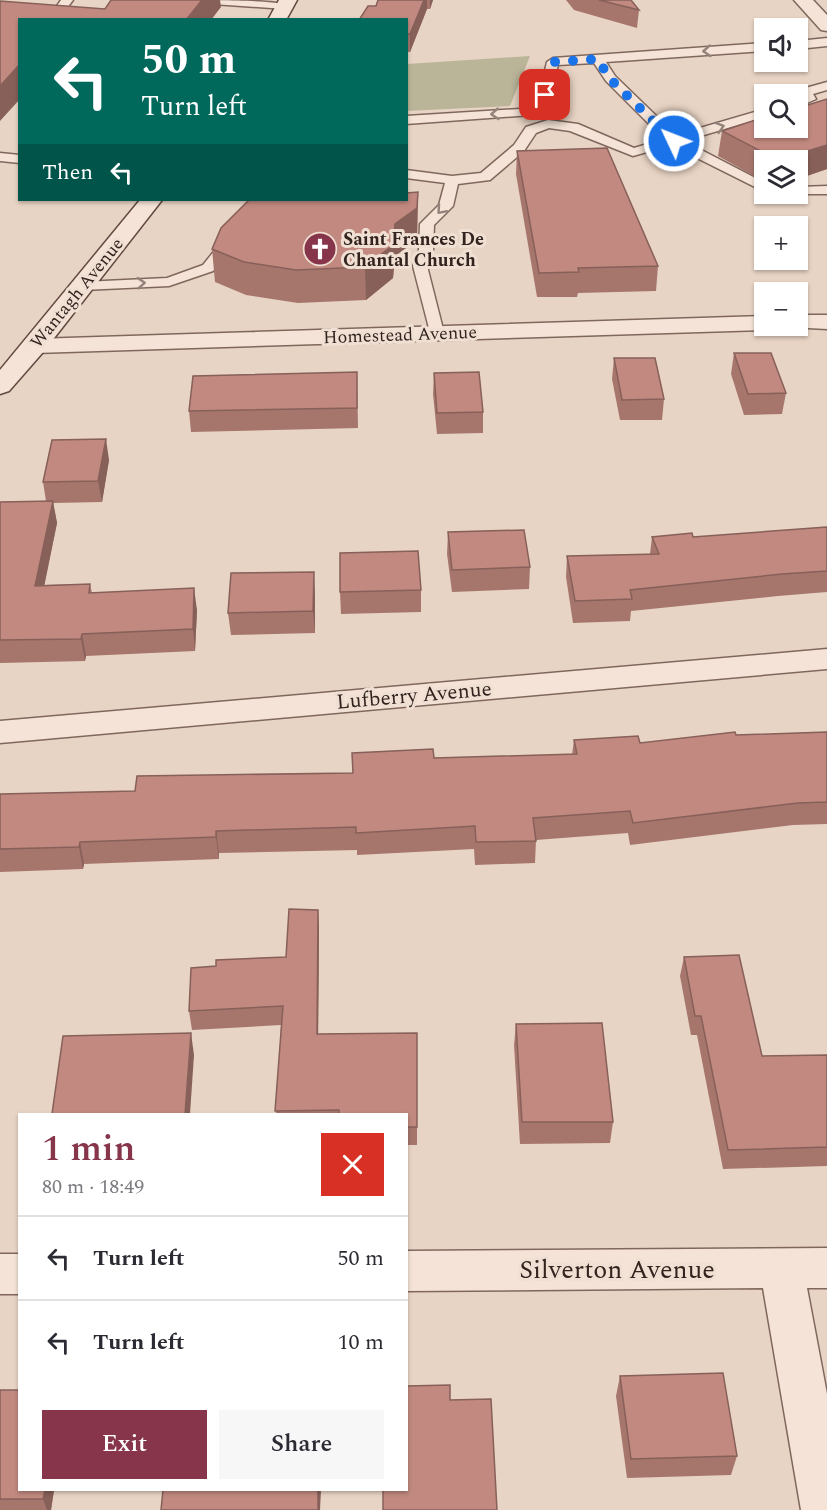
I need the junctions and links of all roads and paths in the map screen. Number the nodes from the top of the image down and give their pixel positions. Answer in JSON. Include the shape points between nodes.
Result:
{"nodes":[{"id":1,"x":68,"y":0,"type":"edge"},
{"id":2,"x":198,"y":0,"type":"edge"},
{"id":3,"x":803,"y":0,"type":"edge"},
{"id":4,"x":283,"y":9,"type":"edge"},
{"id":5,"x":0,"y":10,"type":"edge"},
{"id":6,"x":57,"y":14,"type":"junction"},
{"id":7,"x":73,"y":18,"type":"edge"},
{"id":8,"x":827,"y":26,"type":"edge"},
{"id":9,"x":827,"y":42,"type":"edge"},
{"id":10,"x":808,"y":44,"type":"edge"},
{"id":11,"x":754,"y":48,"type":"edge"},
{"id":12,"x":598,"y":59,"type":"junction"},
{"id":13,"x":827,"y":86,"type":"edge"},
{"id":14,"x":808,"y":91,"type":"edge"},
{"id":15,"x":754,"y":116,"type":"edge"},
{"id":16,"x":408,"y":120,"type":"edge"},
{"id":17,"x":674,"y":141,"type":"junction"},
{"id":18,"x":0,"y":158,"type":"edge"},
{"id":19,"x":18,"y":159,"type":"edge"},
{"id":20,"x":408,"y":174,"type":"edge"},
{"id":21,"x":452,"y":180,"type":"junction"},
{"id":22,"x":754,"y":182,"type":"edge"},
{"id":23,"x":827,"y":190,"type":"edge"},
{"id":24,"x":808,"y":191,"type":"edge"},
{"id":25,"x":150,"y":201,"type":"edge"},
{"id":26,"x":261,"y":201,"type":"edge"},
{"id":27,"x":83,"y":286,"type":"junction"},
{"id":28,"x":808,"y":322,"type":"edge"},
{"id":29,"x":827,"y":322,"type":"edge"},
{"id":30,"x":754,"y":323,"type":"edge"},
{"id":31,"x":436,"y":333,"type":"junction"},
{"id":32,"x":35,"y":346,"type":"junction"},
{"id":33,"x":0,"y":386,"type":"edge"},
{"id":34,"x":827,"y":659,"type":"edge"},
{"id":35,"x":0,"y":732,"type":"edge"},
{"id":36,"x":781,"y":1268,"type":"junction"},
{"id":37,"x":827,"y":1268,"type":"edge"},
{"id":38,"x":408,"y":1271,"type":"edge"},
{"id":39,"x":0,"y":1274,"type":"edge"},
{"id":40,"x":18,"y":1274,"type":"edge"},
{"id":41,"x":825,"y":1510,"type":"edge"}],
"edges":[{"from":1,"to":6,"type":"lane"},
{"from":2,"to":4,"type":"lane"},
{"from":3,"to":8,"type":"street"},
{"from":5,"to":6,"type":"lane"},
{"from":6,"to":7,"type":"lane"},
{"from":9,"to":10,"type":"lane"},
{"from":11,"to":12,"type":"lane","one_way":true},
{"from":12,"to":16,"type":"lane","one_way":true,"via":[[553,62],[541,111]]},
{"from":12,"to":17,"type":"lane","via":[[609,78]]},
{"from":13,"to":14,"type":"lane"},
{"from":17,"to":15,"type":"lane","one_way":true},
{"from":17,"to":21,"type":"lane","via":[[633,152],[573,127],[548,124],[531,130],[519,148],[485,177]]},
{"from":17,"to":22,"type":"lane"},
{"from":18,"to":19,"type":"lane"},
{"from":20,"to":21,"type":"lane"},
{"from":21,"to":31,"type":"lane","one_way":true,"via":[[447,206],[427,224],[426,250],[420,266]]},
{"from":23,"to":24,"type":"lane"},
{"from":25,"to":27,"type":"street","name":"Wantagh Avenue"},
{"from":27,"to":26,"type":"lane","one_way":true,"via":[[169,282],[208,268]]},
{"from":27,"to":32,"type":"street","name":"Wantagh Avenue"},
{"from":28,"to":29,"type":"street"},
{"from":30,"to":31,"type":"street","name":"Homestead Avenue"},
{"from":31,"to":32,"type":"street","name":"Homestead Avenue"},
{"from":32,"to":33,"type":"street","name":"Wantagh Avenue"},
{"from":34,"to":35,"type":"street","name":"Lufberry Avenue"},
{"from":36,"to":37,"type":"street","name":"Silverton Avenue"},
{"from":36,"to":38,"type":"street","name":"Silverton Avenue"},
{"from":36,"to":41,"type":"street"},
{"from":39,"to":40,"type":"street"}]}
